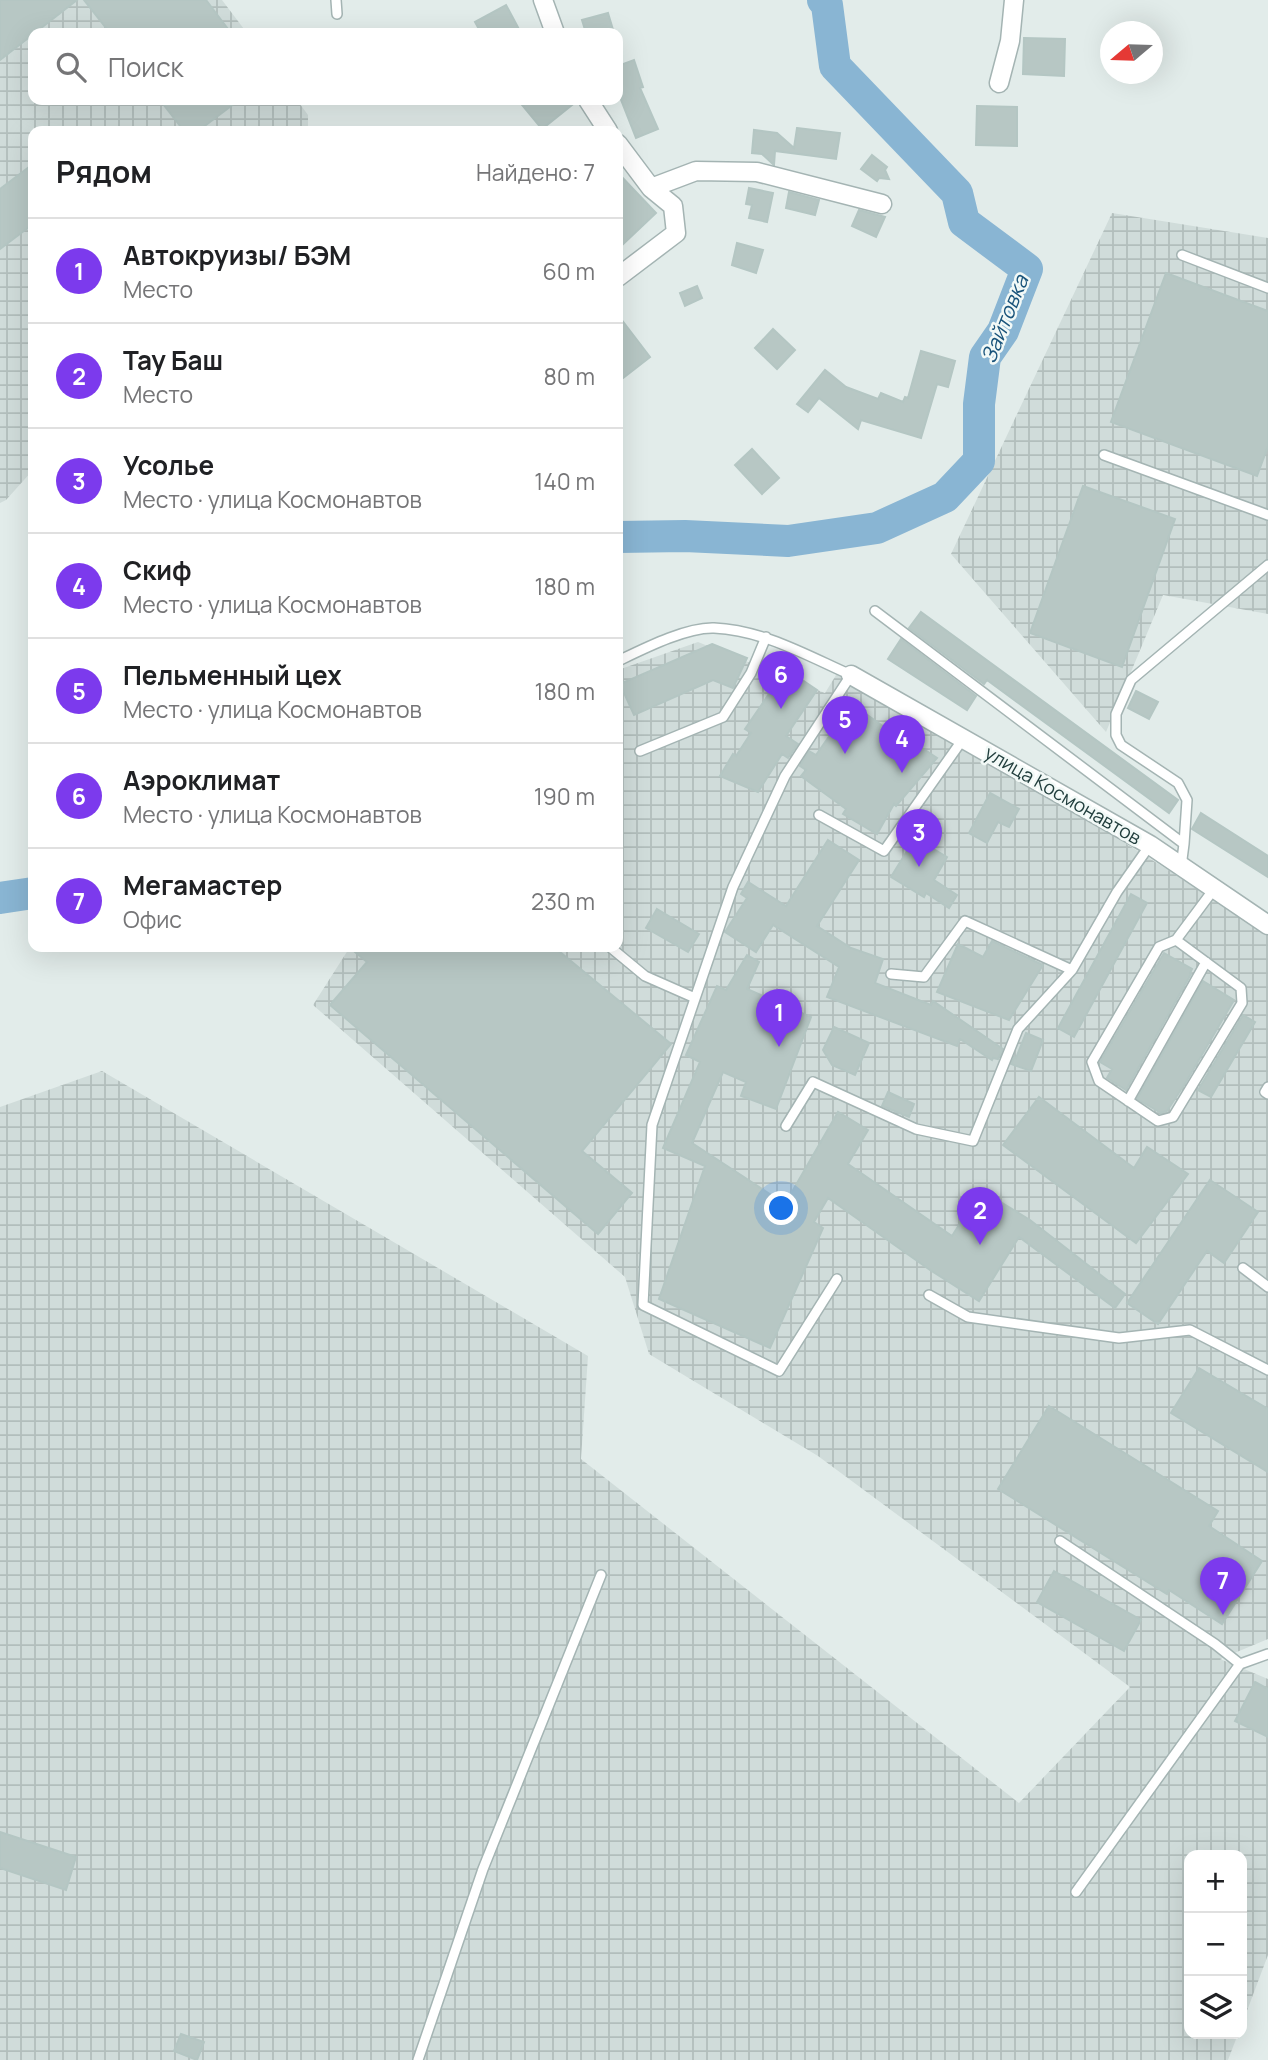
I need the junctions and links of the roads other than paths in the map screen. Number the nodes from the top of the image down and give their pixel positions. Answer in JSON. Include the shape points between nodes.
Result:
{"nodes":[{"id":1,"x":336,"y":0,"type":"edge"},
{"id":2,"x":543,"y":0,"type":"edge"},
{"id":3,"x":1014,"y":0,"type":"edge"},
{"id":4,"x":337,"y":14,"type":"dead end"},
{"id":5,"x":553,"y":28,"type":"edge"},
{"id":6,"x":999,"y":83,"type":"dead end"},
{"id":7,"x":591,"y":105,"type":"edge"},
{"id":8,"x":605,"y":126,"type":"edge"},
{"id":9,"x":623,"y":151,"type":"edge"},
{"id":10,"x":651,"y":188,"type":"junction"},
{"id":11,"x":882,"y":204,"type":"dead end"},
{"id":12,"x":1182,"y":255,"type":"dead end"},
{"id":13,"x":623,"y":273,"type":"edge"},
{"id":14,"x":1268,"y":288,"type":"edge"},
{"id":15,"x":1104,"y":455,"type":"dead end"},
{"id":16,"x":1268,"y":514,"type":"edge"},
{"id":17,"x":1268,"y":565,"type":"edge"},
{"id":18,"x":875,"y":611,"type":"dead end"},
{"id":19,"x":766,"y":637,"type":"junction"},
{"id":20,"x":623,"y":659,"type":"edge"},
{"id":21,"x":851,"y":675,"type":"junction"},
{"id":22,"x":963,"y":739,"type":"junction"},
{"id":23,"x":640,"y":751,"type":"dead end"},
{"id":24,"x":819,"y":815,"type":"dead end"},
{"id":25,"x":1184,"y":844,"type":"junction"},
{"id":26,"x":1150,"y":845,"type":"junction"},
{"id":27,"x":1181,"y":867,"type":"junction"},
{"id":28,"x":1213,"y":889,"type":"junction"},
{"id":29,"x":1268,"y":925,"type":"edge"},
{"id":30,"x":1176,"y":940,"type":"junction"},
{"id":31,"x":616,"y":952,"type":"edge"},
{"id":32,"x":1206,"y":962,"type":"junction"},
{"id":33,"x":1072,"y":970,"type":"junction"},
{"id":34,"x":891,"y":974,"type":"dead end"},
{"id":35,"x":695,"y":998,"type":"junction"},
{"id":36,"x":1268,"y":1087,"type":"edge"},
{"id":37,"x":1268,"y":1094,"type":"edge"},
{"id":38,"x":1128,"y":1101,"type":"junction"},
{"id":39,"x":786,"y":1125,"type":"dead end"},
{"id":40,"x":1243,"y":1268,"type":"dead end"},
{"id":41,"x":837,"y":1279,"type":"dead end"},
{"id":42,"x":1268,"y":1287,"type":"edge"},
{"id":43,"x":929,"y":1295,"type":"dead end"},
{"id":44,"x":1268,"y":1370,"type":"edge"},
{"id":45,"x":1060,"y":1541,"type":"dead end"},
{"id":46,"x":601,"y":1575,"type":"dead end"},
{"id":47,"x":1268,"y":1654,"type":"edge"},
{"id":48,"x":1240,"y":1664,"type":"junction"},
{"id":49,"x":1076,"y":1892,"type":"dead end"},
{"id":50,"x":418,"y":2060,"type":"edge"}],
"edges":[{"from":1,"to":4,"type":"lane"},
{"from":2,"to":5,"type":"street"},
{"from":3,"to":6,"type":"street"},
{"from":7,"to":8,"type":"street"},
{"from":9,"to":10,"type":"street"},
{"from":10,"to":11,"type":"street","via":[[696,171],[757,172]]},
{"from":10,"to":13,"type":"street","via":[[673,206],[676,233]]},
{"from":12,"to":14,"type":"lane"},
{"from":15,"to":16,"type":"lane"},
{"from":17,"to":25,"type":"lane","via":[[1131,680],[1116,714],[1121,745],[1178,783],[1186,800]]},
{"from":18,"to":25,"type":"lane"},
{"from":19,"to":20,"type":"lane","via":[[712,628],[665,639]]},
{"from":19,"to":21,"type":"lane"},
{"from":19,"to":23,"type":"lane","via":[[751,673],[723,717]]},
{"from":21,"to":22,"type":"street","name":"улица Космонавтов"},
{"from":21,"to":35,"type":"lane","via":[[785,776],[733,887]]},
{"from":22,"to":24,"type":"lane","via":[[884,851]]},
{"from":22,"to":26,"type":"street","name":"улица Космонавтов"},
{"from":25,"to":27,"type":"lane"},
{"from":26,"to":27,"type":"street","name":"улица Космонавтов"},
{"from":26,"to":33,"type":"lane"},
{"from":27,"to":28,"type":"street","name":"улица Космонавтов"},
{"from":28,"to":29,"type":"street","name":"улица Космонавтов"},
{"from":28,"to":30,"type":"lane"},
{"from":30,"to":32,"type":"lane"},
{"from":30,"to":38,"type":"lane","via":[[1159,947],[1092,1062],[1099,1081]]},
{"from":31,"to":35,"type":"lane","via":[[645,976]]},
{"from":32,"to":38,"type":"lane"},
{"from":32,"to":38,"type":"lane","via":[[1241,988],[1242,1003],[1173,1117],[1158,1121]]},
{"from":33,"to":34,"type":"lane","via":[[965,921],[924,978]]},
{"from":33,"to":39,"type":"lane","via":[[1017,1029],[973,1141],[916,1129],[813,1082]]},
{"from":35,"to":41,"type":"lane","via":[[652,1125],[643,1306],[779,1371]]},
{"from":36,"to":37,"type":"lane"},
{"from":40,"to":42,"type":"lane"},
{"from":43,"to":44,"type":"lane","via":[[968,1317],[1119,1338],[1191,1330]]},
{"from":45,"to":48,"type":"lane"},
{"from":46,"to":50,"type":"lane","via":[[483,1869]]},
{"from":47,"to":48,"type":"lane"},
{"from":48,"to":49,"type":"lane"}]}
